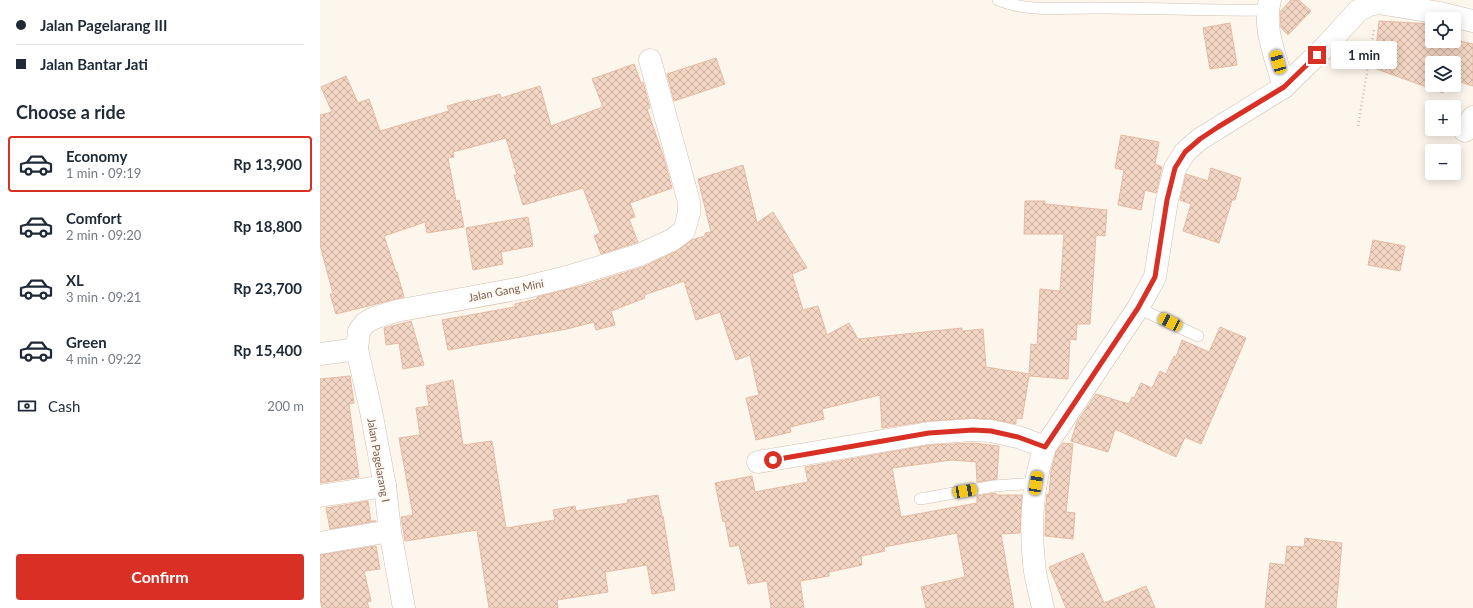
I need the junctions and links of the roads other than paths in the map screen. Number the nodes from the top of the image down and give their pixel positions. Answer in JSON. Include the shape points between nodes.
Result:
{"nodes":[{"id":1,"x":998,"y":0,"type":"edge"},
{"id":2,"x":1269,"y":5,"type":"edge"},
{"id":3,"x":1440,"y":6,"type":"edge"},
{"id":4,"x":1473,"y":21,"type":"edge"},
{"id":5,"x":650,"y":60,"type":"dead end"},
{"id":6,"x":1284,"y":87,"type":"junction"},
{"id":7,"x":1138,"y":308,"type":"junction"},
{"id":8,"x":1198,"y":336,"type":"dead end"},
{"id":9,"x":356,"y":348,"type":"junction"},
{"id":10,"x":320,"y":354,"type":"edge"},
{"id":11,"x":1045,"y":447,"type":"junction"},
{"id":12,"x":758,"y":462,"type":"dead end"},
{"id":13,"x":1036,"y":483,"type":"junction"},
{"id":14,"x":385,"y":486,"type":"junction"},
{"id":15,"x":320,"y":496,"type":"edge"},
{"id":16,"x":920,"y":498,"type":"dead end"},
{"id":17,"x":390,"y":531,"type":"junction"},
{"id":18,"x":320,"y":543,"type":"edge"},
{"id":19,"x":404,"y":608,"type":"edge"},
{"id":20,"x":1043,"y":608,"type":"edge"}],
"edges":[{"from":1,"to":2,"type":"lane","via":[[1030,9],[1203,11]]},
{"from":2,"to":6,"type":"street","via":[[1270,32]]},
{"from":3,"to":4,"type":"street"},
{"from":3,"to":6,"type":"street","via":[[1378,3],[1369,5],[1358,11]]},
{"from":5,"to":9,"type":"street","name":"Jalan Gang Mini","via":[[689,202],[684,231],[672,240],[639,255],[567,277],[522,288],[396,311],[374,318],[358,331]]},
{"from":6,"to":7,"type":"street","via":[[1218,127],[1185,152],[1175,168],[1167,200],[1155,277]]},
{"from":7,"to":8,"type":"lane"},
{"from":7,"to":11,"type":"street"},
{"from":9,"to":10,"type":"street"},
{"from":9,"to":14,"type":"street","name":"Jalan Pagelarang I"},
{"from":11,"to":12,"type":"street","via":[[1018,437],[973,430],[929,433]]},
{"from":11,"to":13,"type":"street"},
{"from":13,"to":16,"type":"lane","via":[[994,486]]},
{"from":13,"to":20,"type":"street","via":[[1031,524],[1034,564]]},
{"from":14,"to":15,"type":"street"},
{"from":14,"to":17,"type":"street","name":"Jalan Pagelarang I"},
{"from":17,"to":18,"type":"street"},
{"from":17,"to":19,"type":"street","name":"Jalan Pagelarang I"}]}
